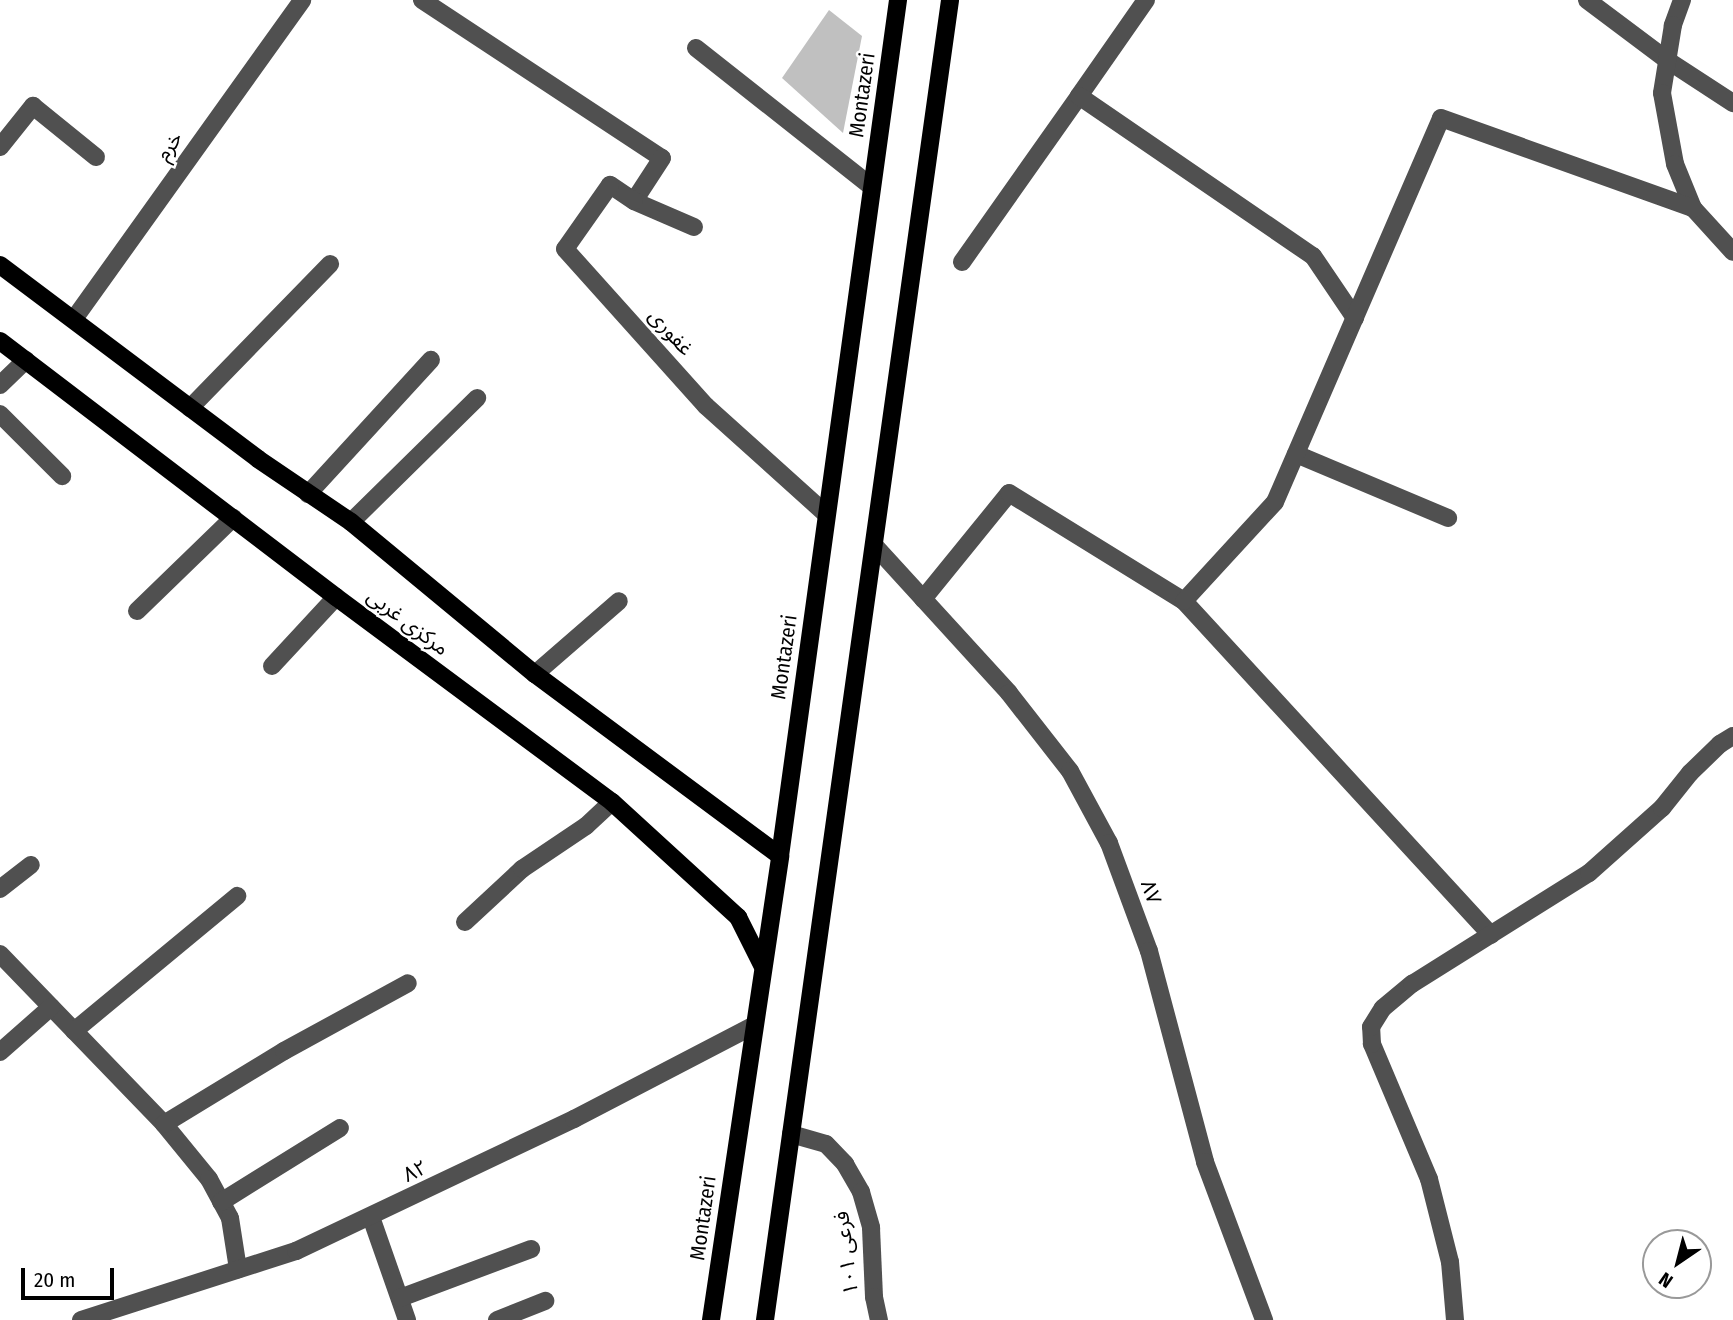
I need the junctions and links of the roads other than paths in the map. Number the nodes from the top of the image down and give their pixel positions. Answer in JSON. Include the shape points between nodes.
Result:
{"nodes":[{"id":1,"x":302,"y":0,"type":"edge"},
{"id":2,"x":422,"y":0,"type":"edge"},
{"id":3,"x":898,"y":0,"type":"edge"},
{"id":4,"x":950,"y":0,"type":"edge"},
{"id":5,"x":1146,"y":0,"type":"edge"},
{"id":6,"x":1587,"y":0,"type":"edge"},
{"id":7,"x":1682,"y":0,"type":"edge"},
{"id":8,"x":696,"y":48,"type":"dead end"},
{"id":9,"x":1667,"y":60,"type":"junction"},
{"id":10,"x":1079,"y":96,"type":"junction"},
{"id":11,"x":1733,"y":103,"type":"edge"},
{"id":12,"x":0,"y":147,"type":"edge"},
{"id":13,"x":96,"y":157,"type":"dead end"},
{"id":14,"x":872,"y":187,"type":"junction"},
{"id":15,"x":634,"y":201,"type":"junction"},
{"id":16,"x":1693,"y":208,"type":"junction"},
{"id":17,"x":694,"y":227,"type":"dead end"},
{"id":18,"x":1733,"y":253,"type":"edge"},
{"id":19,"x":962,"y":262,"type":"dead end"},
{"id":20,"x":330,"y":264,"type":"dead end"},
{"id":21,"x":0,"y":265,"type":"edge"},
{"id":22,"x":1354,"y":318,"type":"junction"},
{"id":23,"x":74,"y":319,"type":"junction"},
{"id":24,"x":0,"y":341,"type":"edge"},
{"id":25,"x":26,"y":360,"type":"junction"},
{"id":26,"x":430,"y":360,"type":"dead end"},
{"id":27,"x":0,"y":385,"type":"edge"},
{"id":28,"x":477,"y":398,"type":"dead end"},
{"id":29,"x":190,"y":408,"type":"junction"},
{"id":30,"x":0,"y":414,"type":"edge"},
{"id":31,"x":1296,"y":454,"type":"junction"},
{"id":32,"x":62,"y":476,"type":"dead end"},
{"id":33,"x":308,"y":494,"type":"junction"},
{"id":34,"x":825,"y":514,"type":"junction"},
{"id":35,"x":233,"y":518,"type":"junction"},
{"id":36,"x":1448,"y":518,"type":"dead end"},
{"id":37,"x":351,"y":522,"type":"junction"},
{"id":38,"x":874,"y":545,"type":"junction"},
{"id":39,"x":336,"y":597,"type":"junction"},
{"id":40,"x":923,"y":599,"type":"junction"},
{"id":41,"x":619,"y":601,"type":"dead end"},
{"id":42,"x":1184,"y":601,"type":"junction"},
{"id":43,"x":137,"y":611,"type":"dead end"},
{"id":44,"x":272,"y":666,"type":"dead end"},
{"id":45,"x":536,"y":674,"type":"junction"},
{"id":46,"x":1733,"y":736,"type":"edge"},
{"id":47,"x":612,"y":802,"type":"junction"},
{"id":48,"x":780,"y":856,"type":"junction"},
{"id":49,"x":31,"y":865,"type":"dead end"},
{"id":50,"x":0,"y":890,"type":"edge"},
{"id":51,"x":237,"y":896,"type":"dead end"},
{"id":52,"x":465,"y":922,"type":"dead end"},
{"id":53,"x":1491,"y":935,"type":"junction"},
{"id":54,"x":0,"y":954,"type":"edge"},
{"id":55,"x":762,"y":965,"type":"junction"},
{"id":56,"x":408,"y":983,"type":"dead end"},
{"id":57,"x":51,"y":1007,"type":"junction"},
{"id":58,"x":753,"y":1026,"type":"junction"},
{"id":59,"x":74,"y":1031,"type":"junction"},
{"id":60,"x":0,"y":1052,"type":"edge"},
{"id":61,"x":164,"y":1124,"type":"junction"},
{"id":62,"x":340,"y":1128,"type":"dead end"},
{"id":63,"x":791,"y":1134,"type":"junction"},
{"id":64,"x":221,"y":1202,"type":"junction"},
{"id":65,"x":371,"y":1217,"type":"junction"},
{"id":66,"x":531,"y":1249,"type":"dead end"},
{"id":67,"x":238,"y":1269,"type":"junction"},
{"id":68,"x":400,"y":1298,"type":"junction"},
{"id":69,"x":545,"y":1301,"type":"dead end"},
{"id":70,"x":125,"y":1313,"type":"edge"},
{"id":71,"x":81,"y":1320,"type":"edge"},
{"id":72,"x":407,"y":1320,"type":"edge"},
{"id":73,"x":497,"y":1320,"type":"edge"},
{"id":74,"x":711,"y":1320,"type":"edge"},
{"id":75,"x":765,"y":1320,"type":"edge"},
{"id":76,"x":879,"y":1320,"type":"edge"},
{"id":77,"x":1264,"y":1320,"type":"edge"},
{"id":78,"x":1455,"y":1320,"type":"edge"}],
"edges":[{"from":1,"to":23,"type":"street","name":"خرم"},
{"from":2,"to":15,"type":"street","via":[[662,158]]},
{"from":3,"to":14,"type":"main road","name":"Montazeri"},
{"from":4,"to":38,"type":"main road"},
{"from":5,"to":10,"type":"street"},
{"from":6,"to":9,"type":"street"},
{"from":7,"to":9,"type":"street"},
{"from":8,"to":14,"type":"street"},
{"from":9,"to":11,"type":"street"},
{"from":9,"to":16,"type":"street","via":[[1662,93],[1675,164]]},
{"from":10,"to":19,"type":"street"},
{"from":10,"to":22,"type":"street","via":[[1313,256]]},
{"from":12,"to":13,"type":"street","via":[[33,106]]},
{"from":14,"to":34,"type":"main road","name":"Montazeri"},
{"from":15,"to":17,"type":"street","name":"غفوری"},
{"from":15,"to":34,"type":"street","name":"غفوری","via":[[610,185],[565,249],[706,406]]},
{"from":16,"to":18,"type":"street"},
{"from":16,"to":22,"type":"street","via":[[1441,118]]},
{"from":20,"to":29,"type":"street"},
{"from":21,"to":23,"type":"main road","name":"مرکزی غربی"},
{"from":22,"to":31,"type":"street"},
{"from":23,"to":29,"type":"main road","name":"مرکزی غربی"},
{"from":24,"to":25,"type":"main road","name":"مرکزی غربی"},
{"from":25,"to":27,"type":"street"},
{"from":25,"to":35,"type":"main road","name":"مرکزی غربی"},
{"from":26,"to":33,"type":"street"},
{"from":28,"to":37,"type":"street"},
{"from":29,"to":33,"type":"main road","name":"مرکزی غربی"},
{"from":30,"to":32,"type":"street"},
{"from":31,"to":36,"type":"street"},
{"from":31,"to":42,"type":"street","via":[[1275,502]]},
{"from":33,"to":37,"type":"main road","name":"مرکزی غربی"},
{"from":34,"to":48,"type":"main road","name":"Montazeri"},
{"from":35,"to":39,"type":"main road","name":"مرکزی غربی"},
{"from":35,"to":43,"type":"street"},
{"from":37,"to":45,"type":"main road","name":"مرکزی غربی"},
{"from":38,"to":40,"type":"street","name":"۸۷"},
{"from":38,"to":63,"type":"main road"},
{"from":39,"to":44,"type":"street"},
{"from":39,"to":47,"type":"main road","name":"مرکزی غربی"},
{"from":40,"to":42,"type":"street","via":[[1009,493]]},
{"from":40,"to":77,"type":"street","name":"۸۷","via":[[1009,693],[1070,771],[1109,843],[1149,951],[1205,1162]]},
{"from":41,"to":45,"type":"street"},
{"from":42,"to":53,"type":"street"},
{"from":45,"to":48,"type":"main road","name":"مرکزی غربی"},
{"from":46,"to":53,"type":"street","via":[[1589,873]]},
{"from":47,"to":52,"type":"street","via":[[586,826],[522,869]]},
{"from":47,"to":55,"type":"main road","name":"مرکزی غربی","via":[[738,917]]},
{"from":48,"to":55,"type":"main road","name":"Montazeri"},
{"from":49,"to":50,"type":"street"},
{"from":51,"to":59,"type":"street"},
{"from":53,"to":78,"type":"street","via":[[1412,984],[1383,1008],[1371,1027],[1372,1044],[1429,1180],[1450,1262]]},
{"from":54,"to":57,"type":"street"},
{"from":55,"to":58,"type":"main road","name":"Montazeri"},
{"from":56,"to":61,"type":"street"},
{"from":57,"to":59,"type":"street"},
{"from":57,"to":60,"type":"street"},
{"from":58,"to":65,"type":"street","name":"۸۲"},
{"from":58,"to":74,"type":"main road","name":"Montazeri"},
{"from":59,"to":61,"type":"street"},
{"from":61,"to":64,"type":"street","via":[[209,1179]]},
{"from":62,"to":64,"type":"street"},
{"from":63,"to":75,"type":"main road"},
{"from":63,"to":76,"type":"street","name":"فرعی ۱۰۱","via":[[826,1144],[845,1164],[861,1192],[870,1227]]},
{"from":64,"to":67,"type":"street","via":[[230,1218]]},
{"from":65,"to":67,"type":"street","name":"۸۲","via":[[296,1251]]},
{"from":65,"to":68,"type":"street"},
{"from":66,"to":68,"type":"street"},
{"from":67,"to":70,"type":"street","name":"۸۲"},
{"from":68,"to":72,"type":"street"},
{"from":69,"to":73,"type":"street"},
{"from":70,"to":71,"type":"street","name":"۸۲"}]}
